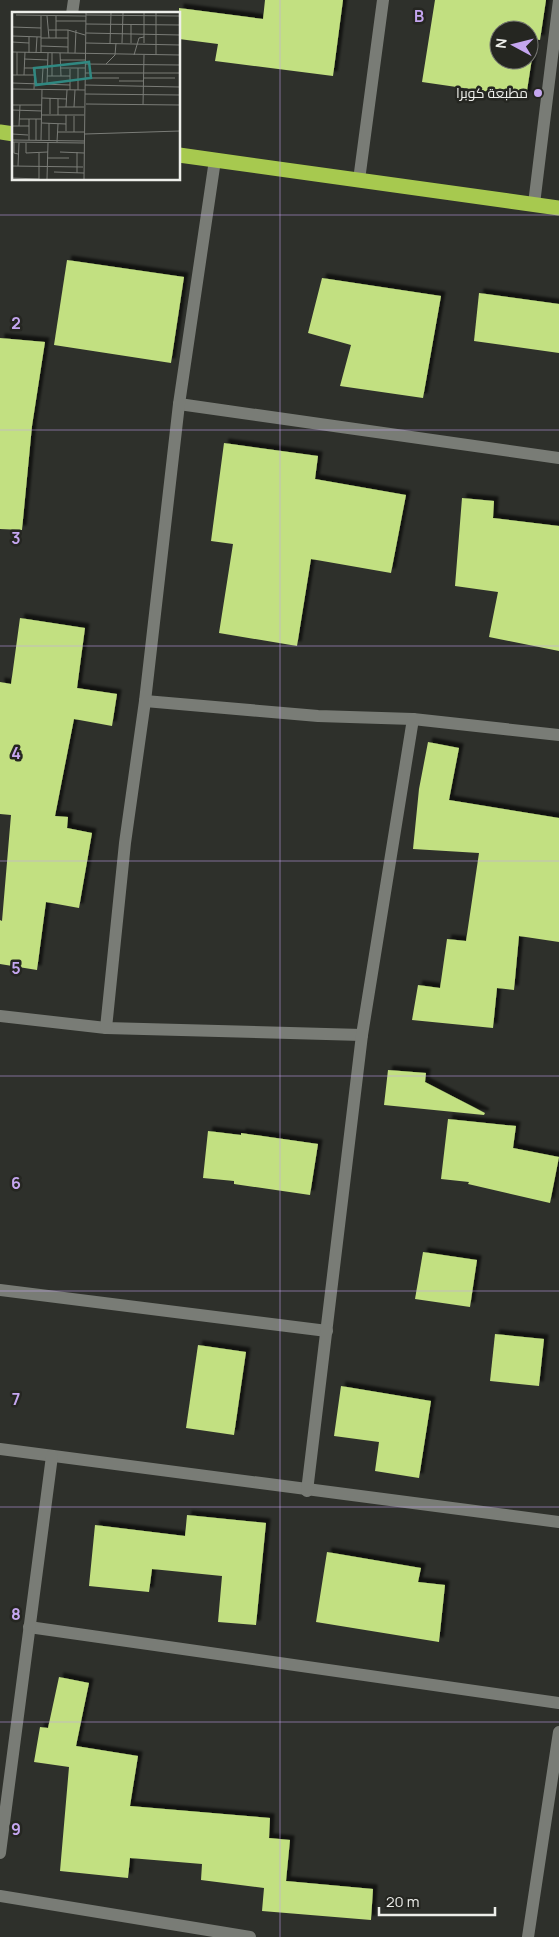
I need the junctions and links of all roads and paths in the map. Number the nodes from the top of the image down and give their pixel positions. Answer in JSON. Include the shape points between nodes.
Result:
{"nodes":[{"id":1,"x":384,"y":0,"type":"edge"},
{"id":2,"x":559,"y":0,"type":"edge"},
{"id":3,"x":180,"y":156,"type":"edge"},
{"id":4,"x":215,"y":160,"type":"junction"},
{"id":5,"x":359,"y":180,"type":"junction"},
{"id":6,"x":534,"y":204,"type":"junction"},
{"id":7,"x":559,"y":208,"type":"edge"},
{"id":8,"x":178,"y":404,"type":"junction"},
{"id":9,"x":559,"y":458,"type":"edge"},
{"id":10,"x":145,"y":701,"type":"junction"},
{"id":11,"x":413,"y":719,"type":"junction"},
{"id":12,"x":559,"y":735,"type":"edge"},
{"id":13,"x":0,"y":1016,"type":"edge"},
{"id":14,"x":106,"y":1028,"type":"junction"},
{"id":15,"x":362,"y":1035,"type":"junction"},
{"id":16,"x":0,"y":1290,"type":"edge"},
{"id":17,"x":327,"y":1331,"type":"junction"},
{"id":18,"x":0,"y":1449,"type":"edge"},
{"id":19,"x":52,"y":1456,"type":"junction"},
{"id":20,"x":306,"y":1491,"type":"junction"},
{"id":21,"x":559,"y":1522,"type":"edge"},
{"id":22,"x":29,"y":1627,"type":"junction"},
{"id":23,"x":559,"y":1703,"type":"edge"},
{"id":24,"x":559,"y":1732,"type":"edge"},
{"id":25,"x":0,"y":1853,"type":"edge"},
{"id":26,"x":0,"y":1896,"type":"edge"},
{"id":27,"x":227,"y":1935,"type":"edge"},
{"id":28,"x":250,"y":1937,"type":"edge"},
{"id":29,"x":528,"y":1937,"type":"edge"}],
"edges":[{"from":1,"to":5,"type":"street"},
{"from":2,"to":6,"type":"street"},
{"from":3,"to":4,"type":"highway"},
{"from":4,"to":5,"type":"highway"},
{"from":4,"to":8,"type":"street"},
{"from":5,"to":6,"type":"highway"},
{"from":6,"to":7,"type":"highway"},
{"from":8,"to":9,"type":"street"},
{"from":8,"to":10,"type":"street"},
{"from":10,"to":11,"type":"street","via":[[318,716]]},
{"from":10,"to":14,"type":"street","via":[[125,842]]},
{"from":11,"to":12,"type":"street"},
{"from":11,"to":15,"type":"street"},
{"from":13,"to":14,"type":"street"},
{"from":14,"to":15,"type":"street"},
{"from":15,"to":17,"type":"street"},
{"from":16,"to":17,"type":"street"},
{"from":17,"to":20,"type":"street"},
{"from":18,"to":19,"type":"street"},
{"from":19,"to":20,"type":"street"},
{"from":19,"to":22,"type":"street"},
{"from":20,"to":21,"type":"street"},
{"from":22,"to":23,"type":"street"},
{"from":22,"to":25,"type":"street"},
{"from":24,"to":29,"type":"street"},
{"from":26,"to":27,"type":"street"},
{"from":27,"to":28,"type":"street"}]}
